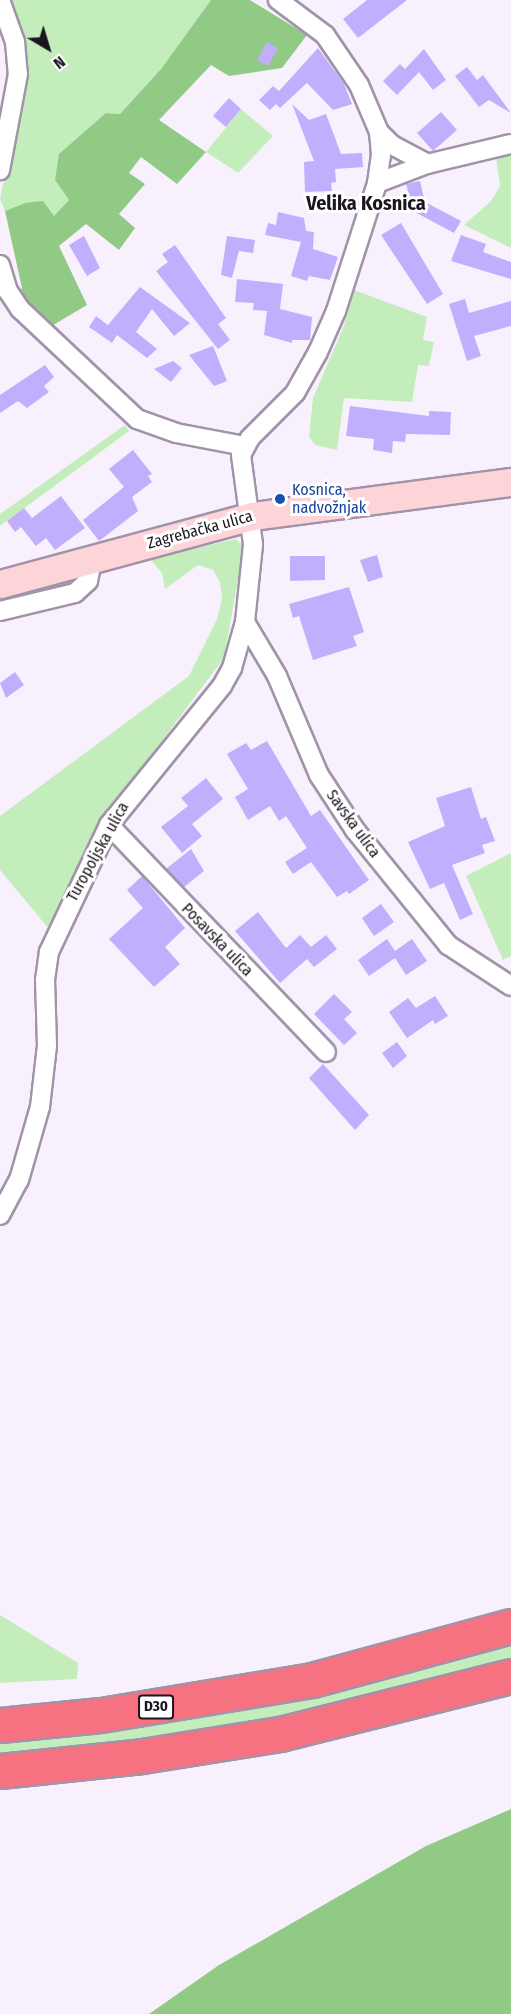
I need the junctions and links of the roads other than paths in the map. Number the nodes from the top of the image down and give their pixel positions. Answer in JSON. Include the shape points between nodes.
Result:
{"nodes":[{"id":1,"x":0,"y":0,"type":"edge"},
{"id":2,"x":278,"y":0,"type":"edge"},
{"id":3,"x":379,"y":132,"type":"junction"},
{"id":4,"x":511,"y":144,"type":"edge"},
{"id":5,"x":426,"y":164,"type":"junction"},
{"id":6,"x":0,"y":170,"type":"edge"},
{"id":7,"x":377,"y":183,"type":"junction"},
{"id":8,"x":0,"y":265,"type":"edge"},
{"id":9,"x":244,"y":446,"type":"junction"},
{"id":10,"x":511,"y":482,"type":"edge"},
{"id":11,"x":252,"y":516,"type":"junction"},
{"id":12,"x":92,"y":560,"type":"junction"},
{"id":13,"x":0,"y":584,"type":"edge"},
{"id":14,"x":0,"y":611,"type":"edge"},
{"id":15,"x":245,"y":622,"type":"junction"},
{"id":16,"x":109,"y":825,"type":"junction"},
{"id":17,"x":511,"y":986,"type":"edge"},
{"id":18,"x":326,"y":1052,"type":"dead end"},
{"id":19,"x":0,"y":1215,"type":"edge"},
{"id":20,"x":511,"y":1626,"type":"edge"},
{"id":21,"x":511,"y":1676,"type":"edge"},
{"id":22,"x":0,"y":1725,"type":"edge"},
{"id":23,"x":0,"y":1771,"type":"edge"}],
"edges":[{"from":1,"to":6,"type":"street","via":[[15,42],[18,74]]},
{"from":2,"to":3,"type":"street","via":[[325,35],[345,60]]},
{"from":3,"to":5,"type":"street","via":[[392,146]]},
{"from":3,"to":7,"type":"street"},
{"from":4,"to":5,"type":"street"},
{"from":5,"to":7,"type":"street"},
{"from":7,"to":9,"type":"street","via":[[336,310],[314,360],[295,393]]},
{"from":8,"to":9,"type":"street","via":[[8,291],[20,309],[136,418],[176,433]]},
{"from":9,"to":11,"type":"street","name":"Turopoljska ulica","via":[[241,455]]},
{"from":10,"to":11,"type":"street","name":"Zagrebačka ulica"},
{"from":11,"to":12,"type":"street","name":"Zagrebačka ulica"},
{"from":11,"to":15,"type":"street","name":"Turopoljska ulica","via":[[252,573]]},
{"from":12,"to":13,"type":"street","name":"Zagrebačka ulica"},
{"from":12,"to":14,"type":"street","via":[[88,581],[75,593]]},
{"from":15,"to":16,"type":"street","name":"Turopoljska ulica","via":[[239,650],[222,686]]},
{"from":15,"to":17,"type":"street","name":"Savska ulica","via":[[278,676],[319,775],[355,830],[448,945]]},
{"from":16,"to":18,"type":"street","name":"Posavska ulica"},
{"from":16,"to":19,"type":"street","name":"Turopoljska ulica","via":[[49,952],[40,1107],[19,1180]]},
{"from":20,"to":22,"type":"highway","number":"D30","via":[[312,1680],[102,1715]]},
{"from":21,"to":23,"type":"highway","via":[[280,1734],[142,1756]]}]}
